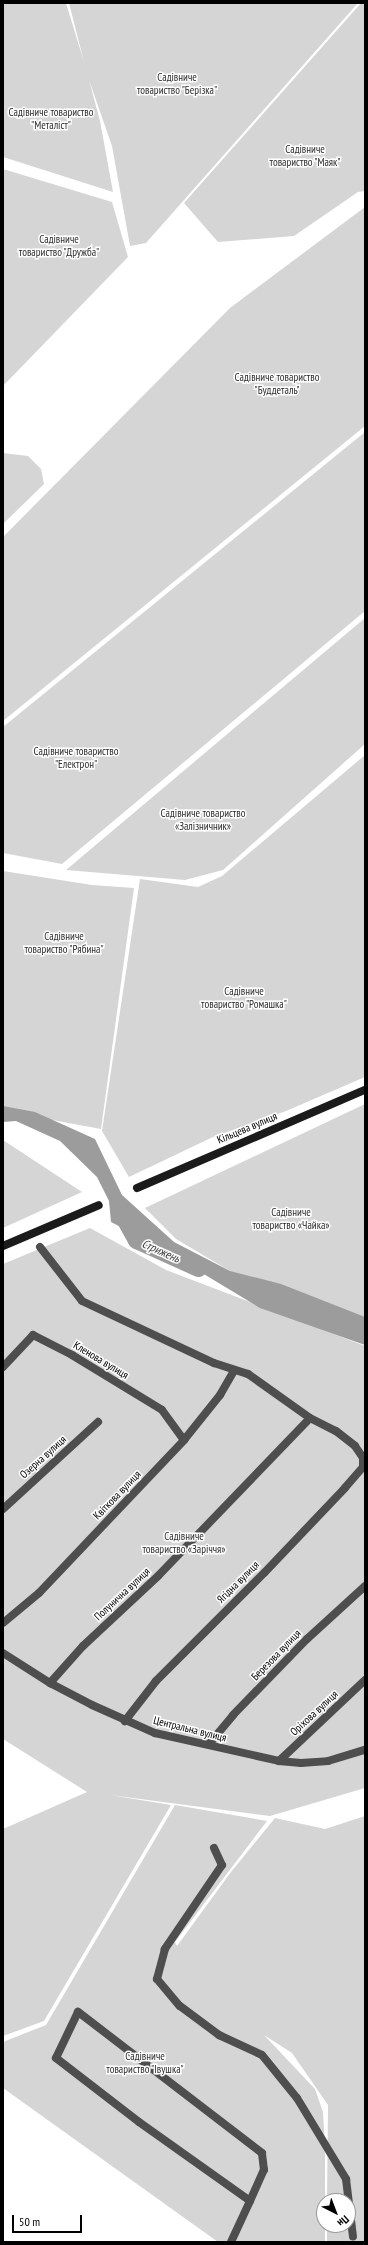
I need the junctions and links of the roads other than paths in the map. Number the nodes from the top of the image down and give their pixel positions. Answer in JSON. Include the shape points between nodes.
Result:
{"nodes":[{"id":1,"x":365,"y":1090,"type":"edge"},
{"id":2,"x":137,"y":1188,"type":"dead end"},
{"id":3,"x":98,"y":1205,"type":"dead end"},
{"id":4,"x":3,"y":1246,"type":"edge"},
{"id":5,"x":40,"y":1247,"type":"dead end"},
{"id":6,"x":3,"y":1367,"type":"edge"},
{"id":7,"x":234,"y":1371,"type":"junction"},
{"id":8,"x":310,"y":1418,"type":"junction"},
{"id":9,"x":98,"y":1422,"type":"dead end"},
{"id":10,"x":184,"y":1440,"type":"junction"},
{"id":11,"x":3,"y":1509,"type":"edge"},
{"id":12,"x":365,"y":1586,"type":"edge"},
{"id":13,"x":3,"y":1623,"type":"edge"},
{"id":14,"x":3,"y":1653,"type":"edge"},
{"id":15,"x":365,"y":1680,"type":"edge"},
{"id":16,"x":50,"y":1683,"type":"junction"},
{"id":17,"x":125,"y":1720,"type":"junction"},
{"id":18,"x":209,"y":1744,"type":"junction"},
{"id":19,"x":365,"y":1750,"type":"edge"},
{"id":20,"x":279,"y":1761,"type":"junction"},
{"id":21,"x":214,"y":1848,"type":"dead end"},
{"id":22,"x":250,"y":2201,"type":"junction"},
{"id":23,"x":353,"y":2237,"type":"dead end"},
{"id":24,"x":231,"y":2242,"type":"edge"}],
"edges":[{"from":1,"to":2,"type":"main road","name":"Кільцева вулиця"},
{"from":3,"to":4,"type":"main road"},
{"from":5,"to":7,"type":"street","via":[[82,1301]]},
{"from":6,"to":10,"type":"street","name":"Кленова вулиця","via":[[33,1335],[72,1355],[162,1410]]},
{"from":7,"to":8,"type":"street","via":[[248,1374]]},
{"from":7,"to":10,"type":"street","name":"Квіткова вулиця","via":[[220,1395]]},
{"from":8,"to":16,"type":"street","name":"Полунична вулиця","via":[[158,1576],[83,1646]]},
{"from":8,"to":17,"type":"street","name":"Ягідна вулиця","via":[[336,1431],[355,1446],[363,1458],[363,1467],[156,1681]]},
{"from":9,"to":11,"type":"street","name":"Озерна вулиця"},
{"from":10,"to":13,"type":"street","name":"Квіткова вулиця","via":[[39,1594]]},
{"from":12,"to":18,"type":"street","name":"Березова вулиця","via":[[307,1639],[233,1715]]},
{"from":14,"to":16,"type":"street","name":"Центральна вулиця"},
{"from":15,"to":20,"type":"street","name":"Оріхова вулиця"},
{"from":16,"to":17,"type":"street","name":"Центральна вулиця"},
{"from":17,"to":18,"type":"street","name":"Центральна вулиця","via":[[155,1733]]},
{"from":18,"to":20,"type":"street","name":"Центральна вулиця"},
{"from":19,"to":20,"type":"street","name":"Центральна вулиця","via":[[328,1760],[302,1763]]},
{"from":21,"to":23,"type":"street","via":[[222,1865],[165,1949],[157,1979],[180,2006],[219,2035],[262,2055],[297,2098],[346,2179]]},
{"from":22,"to":22,"type":"street","via":[[264,2170],[262,2153],[78,2012],[56,2058],[139,2122]]},
{"from":22,"to":24,"type":"street"}]}
